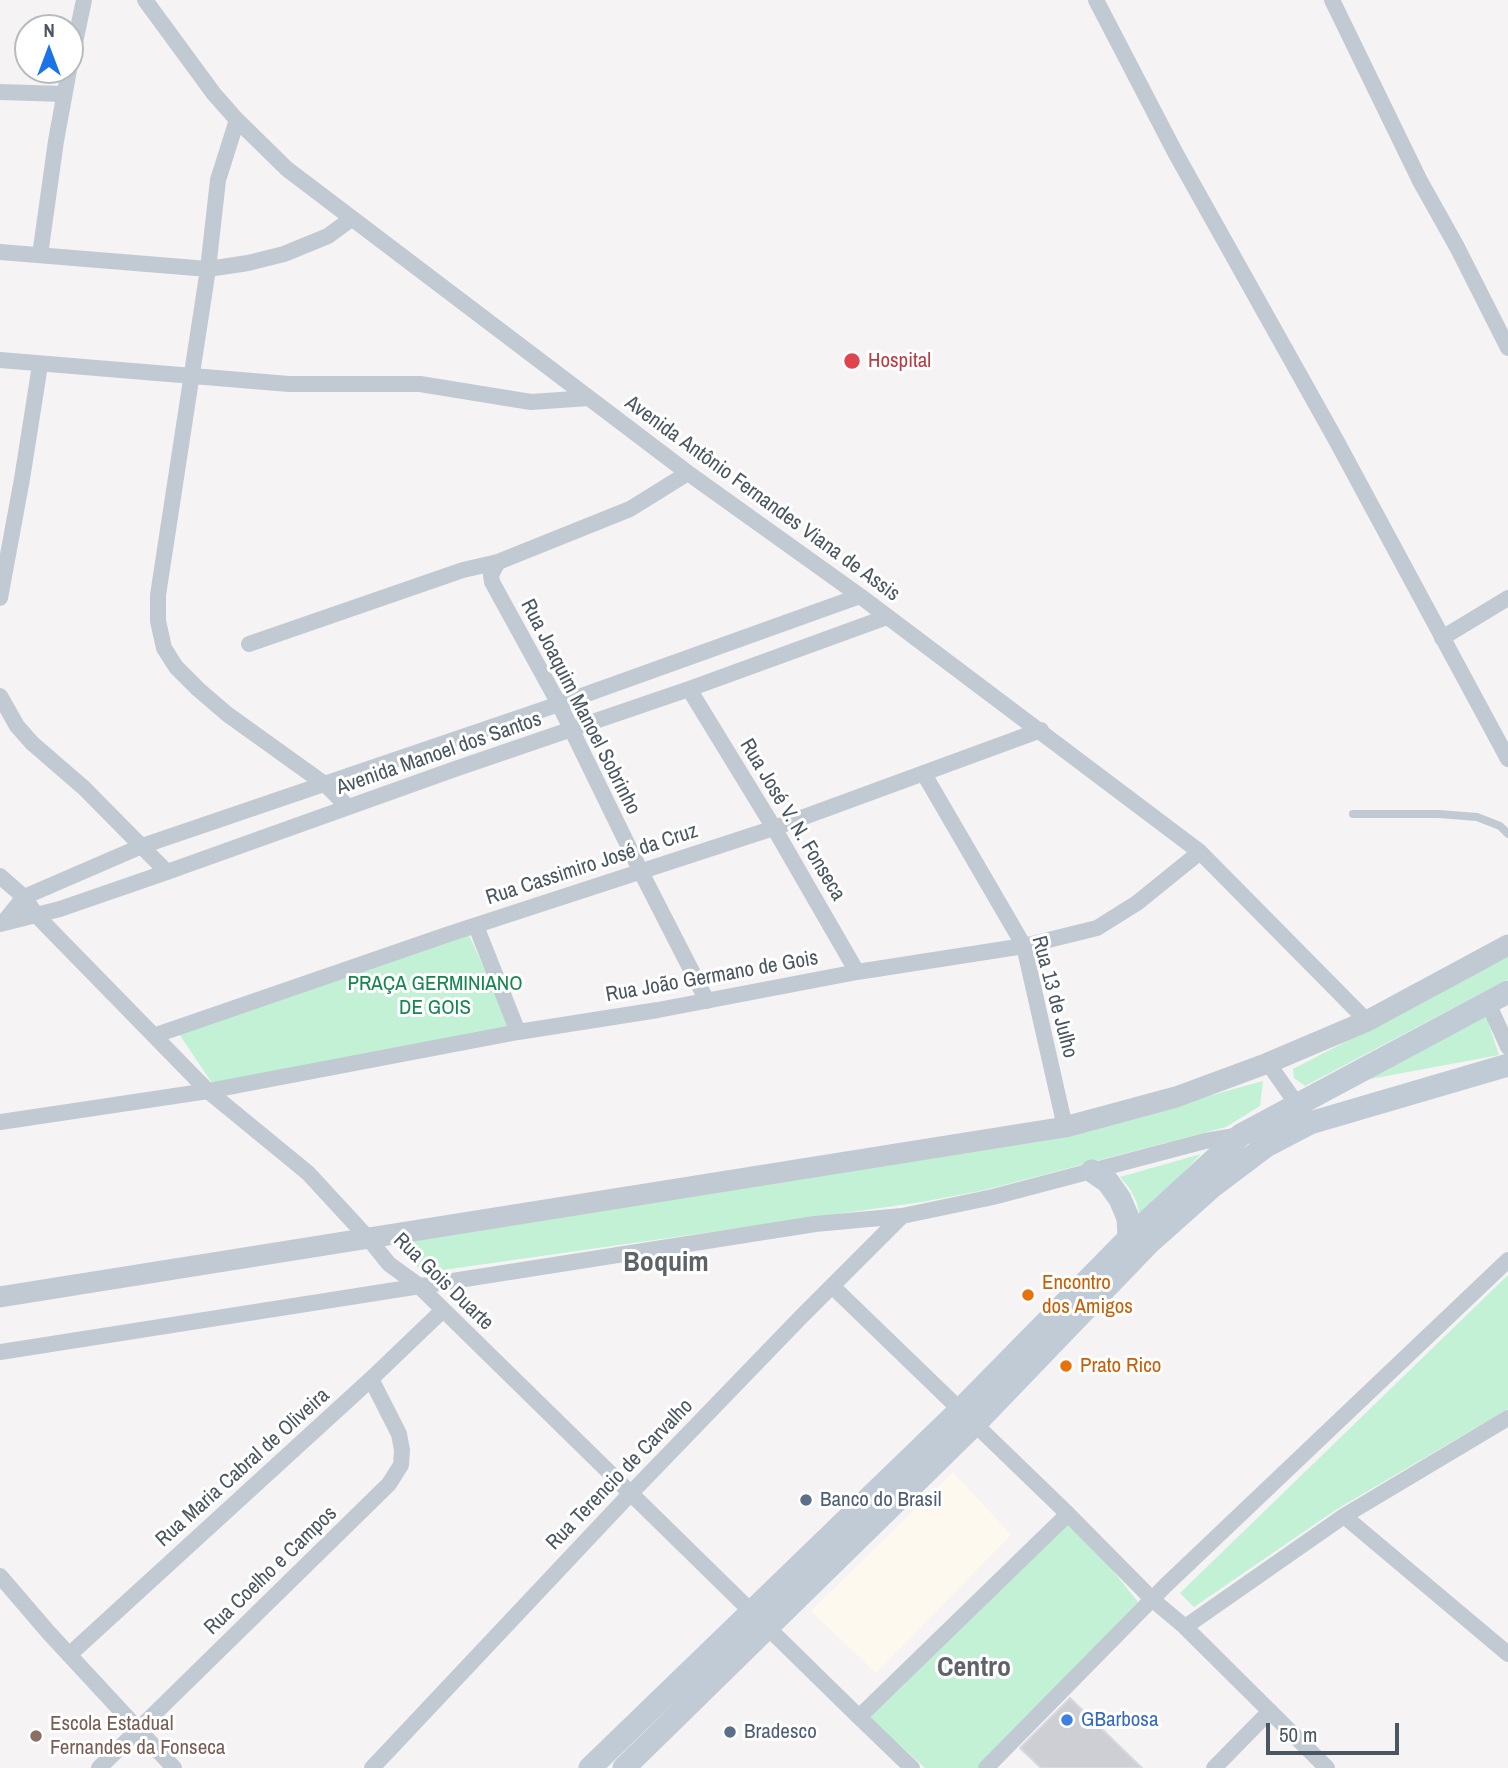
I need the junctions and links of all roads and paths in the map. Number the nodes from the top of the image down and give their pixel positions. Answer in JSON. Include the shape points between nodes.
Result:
{"nodes":[{"id":1,"x":145,"y":0,"type":"edge"},
{"id":2,"x":1096,"y":0,"type":"edge"},
{"id":3,"x":1332,"y":0,"type":"edge"},
{"id":4,"x":66,"y":84,"type":"edge"},
{"id":5,"x":2,"y":90,"type":"edge"},
{"id":6,"x":64,"y":94,"type":"junction"},
{"id":7,"x":237,"y":120,"type":"junction"},
{"id":8,"x":351,"y":219,"type":"junction"},
{"id":9,"x":0,"y":252,"type":"edge"},
{"id":10,"x":40,"y":256,"type":"junction"},
{"id":11,"x":208,"y":269,"type":"junction"},
{"id":12,"x":1508,"y":348,"type":"edge"},
{"id":13,"x":0,"y":360,"type":"edge"},
{"id":14,"x":40,"y":365,"type":"junction"},
{"id":15,"x":190,"y":377,"type":"junction"},
{"id":16,"x":589,"y":398,"type":"junction"},
{"id":17,"x":688,"y":473,"type":"junction"},
{"id":18,"x":498,"y":562,"type":"junction"},
{"id":19,"x":860,"y":596,"type":"junction"},
{"id":20,"x":0,"y":598,"type":"edge"},
{"id":21,"x":1508,"y":598,"type":"edge"},
{"id":22,"x":887,"y":617,"type":"junction"},
{"id":23,"x":1442,"y":638,"type":"junction"},
{"id":24,"x":250,"y":644,"type":"dead end"},
{"id":25,"x":689,"y":689,"type":"junction"},
{"id":26,"x":0,"y":696,"type":"edge"},
{"id":27,"x":559,"y":704,"type":"junction"},
{"id":28,"x":573,"y":730,"type":"junction"},
{"id":29,"x":1041,"y":730,"type":"junction"},
{"id":30,"x":1507,"y":754,"type":"edge"},
{"id":31,"x":924,"y":774,"type":"junction"},
{"id":32,"x":326,"y":785,"type":"junction"},
{"id":33,"x":348,"y":807,"type":"junction"},
{"id":34,"x":1353,"y":814,"type":"dead end"},
{"id":35,"x":774,"y":828,"type":"junction"},
{"id":36,"x":1508,"y":834,"type":"edge"},
{"id":37,"x":142,"y":846,"type":"junction"},
{"id":38,"x":1200,"y":852,"type":"junction"},
{"id":39,"x":167,"y":872,"type":"junction"},
{"id":40,"x":641,"y":872,"type":"junction"},
{"id":41,"x":0,"y":876,"type":"edge"},
{"id":42,"x":24,"y":897,"type":"junction"},
{"id":43,"x":37,"y":916,"type":"junction"},
{"id":44,"x":1,"y":923,"type":"edge"},
{"id":45,"x":475,"y":926,"type":"junction"},
{"id":46,"x":1508,"y":945,"type":"edge"},
{"id":47,"x":1024,"y":946,"type":"junction"},
{"id":48,"x":857,"y":972,"type":"junction"},
{"id":49,"x":1508,"y":992,"type":"edge"},
{"id":50,"x":707,"y":1001,"type":"junction"},
{"id":51,"x":1488,"y":1003,"type":"junction"},
{"id":52,"x":1367,"y":1021,"type":"junction"},
{"id":53,"x":518,"y":1032,"type":"junction"},
{"id":54,"x":156,"y":1035,"type":"junction"},
{"id":55,"x":1508,"y":1047,"type":"edge"},
{"id":56,"x":1268,"y":1063,"type":"junction"},
{"id":57,"x":1508,"y":1065,"type":"edge"},
{"id":58,"x":208,"y":1091,"type":"junction"},
{"id":59,"x":1304,"y":1113,"type":"junction"},
{"id":60,"x":0,"y":1122,"type":"edge"},
{"id":61,"x":1065,"y":1127,"type":"junction"},
{"id":62,"x":1241,"y":1135,"type":"junction"},
{"id":63,"x":1092,"y":1171,"type":"junction"},
{"id":64,"x":902,"y":1216,"type":"junction"},
{"id":65,"x":368,"y":1238,"type":"junction"},
{"id":66,"x":1129,"y":1238,"type":"junction"},
{"id":67,"x":1508,"y":1260,"type":"edge"},
{"id":68,"x":418,"y":1285,"type":"junction"},
{"id":69,"x":832,"y":1286,"type":"junction"},
{"id":70,"x":0,"y":1297,"type":"edge"},
{"id":71,"x":443,"y":1310,"type":"junction"},
{"id":72,"x":0,"y":1352,"type":"edge"},
{"id":73,"x":371,"y":1379,"type":"junction"},
{"id":74,"x":967,"y":1418,"type":"junction"},
{"id":75,"x":1508,"y":1418,"type":"edge"},
{"id":76,"x":630,"y":1494,"type":"junction"},
{"id":77,"x":1069,"y":1514,"type":"junction"},
{"id":78,"x":1344,"y":1516,"type":"junction"},
{"id":79,"x":0,"y":1576,"type":"edge"},
{"id":80,"x":1153,"y":1600,"type":"junction"},
{"id":81,"x":751,"y":1611,"type":"junction"},
{"id":82,"x":769,"y":1627,"type":"junction"},
{"id":83,"x":1185,"y":1627,"type":"junction"},
{"id":84,"x":1508,"y":1654,"type":"edge"},
{"id":85,"x":69,"y":1655,"type":"junction"},
{"id":86,"x":1270,"y":1711,"type":"junction"},
{"id":87,"x":859,"y":1717,"type":"junction"},
{"id":88,"x":138,"y":1729,"type":"junction"},
{"id":89,"x":99,"y":1768,"type":"edge"},
{"id":90,"x":174,"y":1768,"type":"edge"},
{"id":91,"x":372,"y":1768,"type":"edge"},
{"id":92,"x":590,"y":1768,"type":"edge"},
{"id":93,"x":624,"y":1768,"type":"edge"},
{"id":94,"x":912,"y":1768,"type":"edge"},
{"id":95,"x":986,"y":1768,"type":"edge"},
{"id":96,"x":1214,"y":1768,"type":"edge"},
{"id":97,"x":1327,"y":1768,"type":"edge"}],
"edges":[{"from":1,"to":7,"type":"street","name":"Avenida Antônio Fernandes Viana de Assis"},
{"from":2,"to":23,"type":"street"},
{"from":3,"to":12,"type":"street"},
{"from":4,"to":6,"type":"street"},
{"from":5,"to":6,"type":"street"},
{"from":6,"to":10,"type":"street"},
{"from":7,"to":8,"type":"street","name":"Avenida Antônio Fernandes Viana de Assis","via":[[287,169]]},
{"from":7,"to":11,"type":"street","via":[[218,180]]},
{"from":8,"to":11,"type":"street","via":[[328,236],[284,254]]},
{"from":8,"to":16,"type":"street","name":"Avenida Antônio Fernandes Viana de Assis"},
{"from":9,"to":10,"type":"street"},
{"from":10,"to":11,"type":"street"},
{"from":11,"to":15,"type":"street"},
{"from":13,"to":14,"type":"street"},
{"from":14,"to":15,"type":"street"},
{"from":14,"to":20,"type":"street"},
{"from":15,"to":16,"type":"street","via":[[289,384],[419,384],[531,402]]},
{"from":15,"to":32,"type":"street","via":[[158,595],[164,648],[176,667],[227,714]]},
{"from":16,"to":17,"type":"street","name":"Avenida Antônio Fernandes Viana de Assis"},
{"from":17,"to":18,"type":"street","via":[[630,509]]},
{"from":17,"to":19,"type":"street","name":"Avenida Antônio Fernandes Viana de Assis"},
{"from":18,"to":24,"type":"street"},
{"from":18,"to":27,"type":"street","name":"Rua Joaquim Manoel Sobrinho","via":[[492,582]]},
{"from":19,"to":22,"type":"street","name":"Avenida Antônio Fernandes Viana de Assis"},
{"from":19,"to":27,"type":"street","name":"Avenida Manoel dos Santos"},
{"from":21,"to":23,"type":"street"},
{"from":22,"to":25,"type":"street","name":"Avenida Manoel dos Santos"},
{"from":22,"to":29,"type":"street","name":"Avenida Antônio Fernandes Viana de Assis"},
{"from":23,"to":30,"type":"street"},
{"from":25,"to":28,"type":"street","name":"Avenida Manoel dos Santos"},
{"from":25,"to":35,"type":"street","name":"Rua José V. N. Fonseca"},
{"from":26,"to":37,"type":"street","via":[[32,743]]},
{"from":27,"to":28,"type":"street","name":"Rua Joaquim Manoel Sobrinho"},
{"from":27,"to":32,"type":"street","name":"Avenida Manoel dos Santos"},
{"from":28,"to":33,"type":"street","name":"Avenida Manoel dos Santos"},
{"from":28,"to":40,"type":"street","name":"Rua Joaquim Manoel Sobrinho"},
{"from":29,"to":31,"type":"street","name":"Rua Cassimiro José da Cruz"},
{"from":29,"to":38,"type":"street","name":"Avenida Antônio Fernandes Viana de Assis"},
{"from":31,"to":35,"type":"street","name":"Rua Cassimiro José da Cruz"},
{"from":31,"to":47,"type":"street","name":"Rua 13 de Julho"},
{"from":32,"to":33,"type":"street"},
{"from":32,"to":37,"type":"street","name":"Avenida Manoel dos Santos"},
{"from":33,"to":39,"type":"street","name":"Avenida Manoel dos Santos"},
{"from":34,"to":36,"type":"lane","via":[[1477,817]]},
{"from":35,"to":40,"type":"street","name":"Rua Cassimiro José da Cruz"},
{"from":35,"to":48,"type":"street","name":"Rua José V. N. Fonseca"},
{"from":37,"to":39,"type":"street"},
{"from":37,"to":42,"type":"street","name":"Avenida Manoel dos Santos"},
{"from":38,"to":47,"type":"street","name":"Rua João Germano de Gois","via":[[1137,903],[1097,928]]},
{"from":38,"to":52,"type":"street","name":"Avenida Antônio Fernandes Viana de Assis"},
{"from":39,"to":43,"type":"street","name":"Avenida Manoel dos Santos"},
{"from":40,"to":45,"type":"street","name":"Rua Cassimiro José da Cruz"},
{"from":40,"to":50,"type":"street","name":"Rua Joaquim Manoel Sobrinho"},
{"from":41,"to":42,"type":"street","name":"Rua Gois Duarte"},
{"from":42,"to":43,"type":"street","name":"Rua Gois Duarte"},
{"from":42,"to":44,"type":"street","name":"Avenida Manoel dos Santos"},
{"from":43,"to":44,"type":"street","name":"Avenida Manoel dos Santos"},
{"from":43,"to":54,"type":"street","name":"Rua Gois Duarte"},
{"from":45,"to":53,"type":"street"},
{"from":45,"to":54,"type":"street","name":"Rua Cassimiro José da Cruz"},
{"from":46,"to":52,"type":"street"},
{"from":47,"to":48,"type":"street","name":"Rua João Germano de Gois"},
{"from":47,"to":61,"type":"street","name":"Rua 13 de Julho"},
{"from":48,"to":50,"type":"street","name":"Rua João Germano de Gois"},
{"from":49,"to":51,"type":"main road"},
{"from":50,"to":53,"type":"street","name":"Rua João Germano de Gois"},
{"from":51,"to":55,"type":"street"},
{"from":51,"to":59,"type":"main road","via":[[1331,1088]]},
{"from":52,"to":56,"type":"street"},
{"from":53,"to":58,"type":"street","name":"Rua João Germano de Gois"},
{"from":54,"to":58,"type":"street","name":"Rua Gois Duarte"},
{"from":56,"to":59,"type":"street"},
{"from":56,"to":61,"type":"street","via":[[1176,1097]]},
{"from":57,"to":59,"type":"main road"},
{"from":58,"to":60,"type":"street","name":"Rua João Germano de Gois"},
{"from":58,"to":65,"type":"street","name":"Rua Gois Duarte","via":[[307,1173]]},
{"from":59,"to":62,"type":"main road"},
{"from":59,"to":74,"type":"main road","via":[[1148,1244]]},
{"from":61,"to":65,"type":"street"},
{"from":62,"to":63,"type":"street"},
{"from":62,"to":66,"type":"main road"},
{"from":63,"to":64,"type":"street"},
{"from":63,"to":66,"type":"main road","via":[[1108,1182],[1120,1199],[1128,1218]]},
{"from":64,"to":68,"type":"street","via":[[815,1224]]},
{"from":64,"to":69,"type":"street","name":"Rua Terencio de Carvalho"},
{"from":65,"to":68,"type":"street","name":"Rua Gois Duarte","via":[[389,1264]]},
{"from":65,"to":70,"type":"street"},
{"from":66,"to":74,"type":"main road"},
{"from":67,"to":80,"type":"street"},
{"from":68,"to":71,"type":"street","name":"Rua Gois Duarte"},
{"from":68,"to":72,"type":"street"},
{"from":69,"to":74,"type":"street"},
{"from":69,"to":76,"type":"street","name":"Rua Terencio de Carvalho"},
{"from":71,"to":73,"type":"street","name":"Rua Maria Cabral de Oliveira"},
{"from":71,"to":76,"type":"street","name":"Rua Gois Duarte"},
{"from":73,"to":85,"type":"street","name":"Rua Maria Cabral de Oliveira"},
{"from":73,"to":88,"type":"street","name":"Rua Coelho e Campos","via":[[399,1434],[402,1450],[401,1465],[389,1484]]},
{"from":74,"to":77,"type":"street"},
{"from":74,"to":81,"type":"main road"},
{"from":74,"to":82,"type":"main road"},
{"from":75,"to":78,"type":"street"},
{"from":76,"to":81,"type":"street","name":"Rua Gois Duarte"},
{"from":76,"to":91,"type":"street","name":"Rua Terencio de Carvalho"},
{"from":77,"to":80,"type":"street"},
{"from":77,"to":87,"type":"street"},
{"from":78,"to":83,"type":"street"},
{"from":78,"to":84,"type":"street"},
{"from":79,"to":85,"type":"street"},
{"from":80,"to":83,"type":"street"},
{"from":80,"to":95,"type":"street"},
{"from":81,"to":82,"type":"street","name":"Rua Gois Duarte"},
{"from":81,"to":92,"type":"main road"},
{"from":82,"to":87,"type":"street","name":"Rua Gois Duarte"},
{"from":82,"to":93,"type":"main road"},
{"from":83,"to":86,"type":"street"},
{"from":85,"to":88,"type":"street"},
{"from":86,"to":96,"type":"street"},
{"from":86,"to":97,"type":"street"},
{"from":87,"to":94,"type":"street","name":"Rua Gois Duarte"},
{"from":88,"to":89,"type":"street","name":"Rua Coelho e Campos"},
{"from":88,"to":90,"type":"street"}]}
